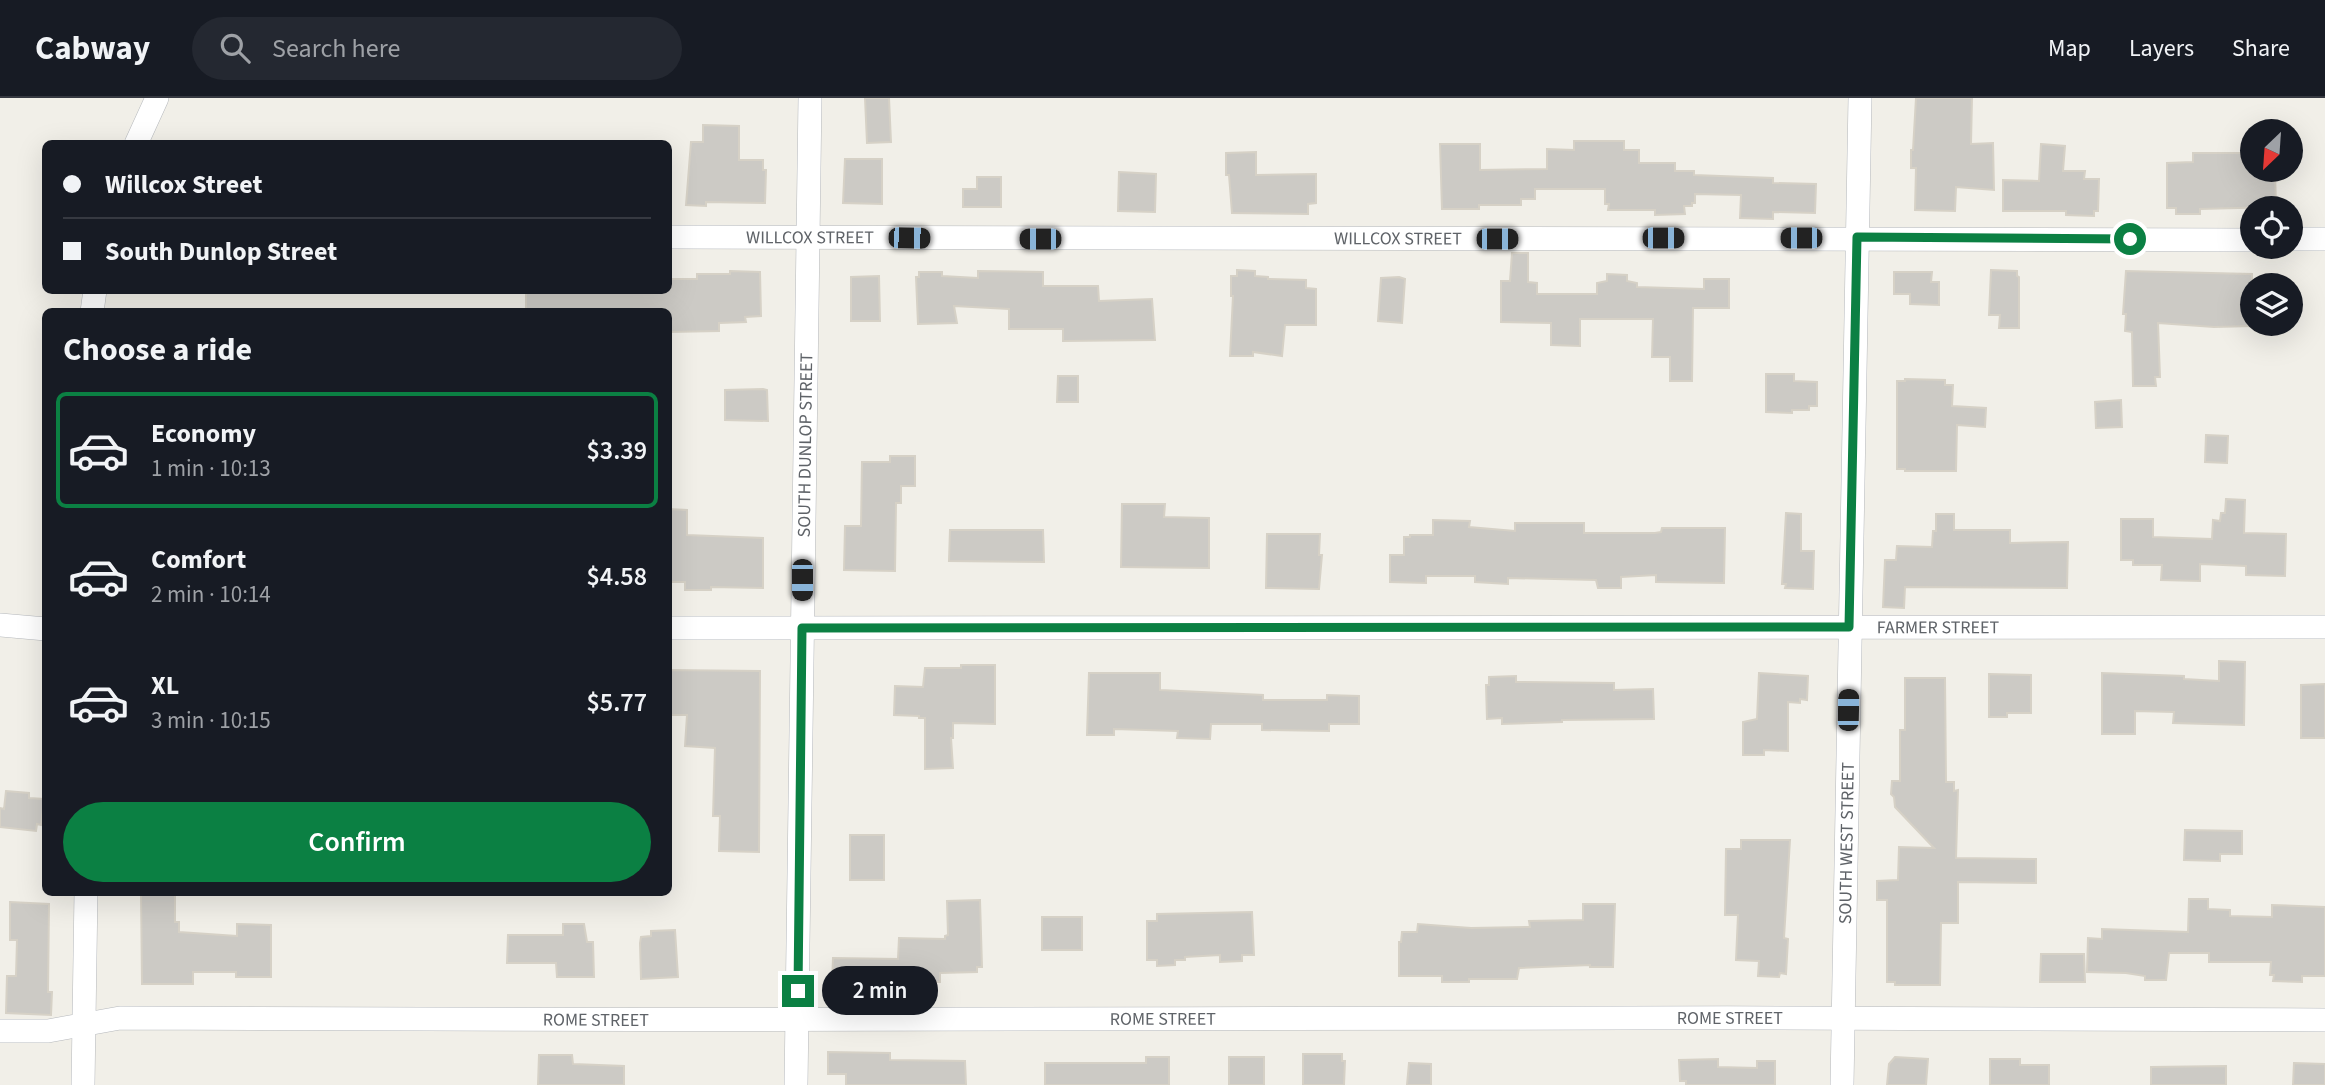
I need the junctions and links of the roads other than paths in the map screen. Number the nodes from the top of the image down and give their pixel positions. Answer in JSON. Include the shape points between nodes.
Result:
{"nodes":[{"id":1,"x":157,"y":98,"type":"edge"},
{"id":2,"x":810,"y":98,"type":"edge"},
{"id":3,"x":1860,"y":98,"type":"edge"},
{"id":4,"x":138,"y":140,"type":"edge"},
{"id":5,"x":672,"y":237,"type":"edge"},
{"id":6,"x":808,"y":237,"type":"junction"},
{"id":7,"x":1857,"y":237,"type":"junction"},
{"id":8,"x":2303,"y":239,"type":"edge"},
{"id":9,"x":2325,"y":239,"type":"edge"},
{"id":10,"x":2240,"y":240,"type":"edge"},
{"id":11,"x":0,"y":625,"type":"edge"},
{"id":12,"x":1849,"y":627,"type":"junction"},
{"id":13,"x":2325,"y":627,"type":"edge"},
{"id":14,"x":672,"y":628,"type":"edge"},
{"id":15,"x":802,"y":628,"type":"junction"},
{"id":16,"x":42,"y":629,"type":"edge"},
{"id":17,"x":86,"y":896,"type":"edge"},
{"id":18,"x":1843,"y":1017,"type":"junction"},
{"id":19,"x":797,"y":1019,"type":"junction"},
{"id":20,"x":2325,"y":1020,"type":"edge"},
{"id":21,"x":83,"y":1025,"type":"junction"},
{"id":22,"x":0,"y":1031,"type":"edge"},
{"id":23,"x":83,"y":1085,"type":"edge"},
{"id":24,"x":796,"y":1085,"type":"edge"},
{"id":25,"x":1842,"y":1085,"type":"edge"}],
"edges":[{"from":1,"to":4,"type":"street"},
{"from":2,"to":6,"type":"street","name":"SOUTH DUNLOP STREET"},
{"from":3,"to":7,"type":"street","name":"SOUTH WEST STREET"},
{"from":5,"to":6,"type":"street","name":"WILLCOX STREET"},
{"from":6,"to":7,"type":"street","name":"WILLCOX STREET"},
{"from":6,"to":15,"type":"street","name":"SOUTH DUNLOP STREET"},
{"from":7,"to":10,"type":"street","name":"WILLCOX STREET"},
{"from":7,"to":12,"type":"street","name":"SOUTH WEST STREET"},
{"from":8,"to":9,"type":"street"},
{"from":11,"to":16,"type":"street"},
{"from":12,"to":13,"type":"street","name":"FARMER STREET"},
{"from":12,"to":15,"type":"street","name":"FARMER STREET"},
{"from":12,"to":18,"type":"street","name":"SOUTH WEST STREET"},
{"from":14,"to":15,"type":"street","name":"FARMER STREET"},
{"from":15,"to":19,"type":"street","name":"SOUTH DUNLOP STREET"},
{"from":17,"to":21,"type":"street"},
{"from":18,"to":19,"type":"street","name":"ROME STREET"},
{"from":18,"to":20,"type":"street","name":"ROME STREET"},
{"from":18,"to":25,"type":"street","name":"SOUTH WEST STREET"},
{"from":19,"to":21,"type":"street","name":"ROME STREET","via":[[120,1018]]},
{"from":19,"to":24,"type":"street","name":"SOUTH DUNLOP STREET"},
{"from":21,"to":22,"type":"street","name":"ROME STREET"},
{"from":21,"to":23,"type":"street"}]}
